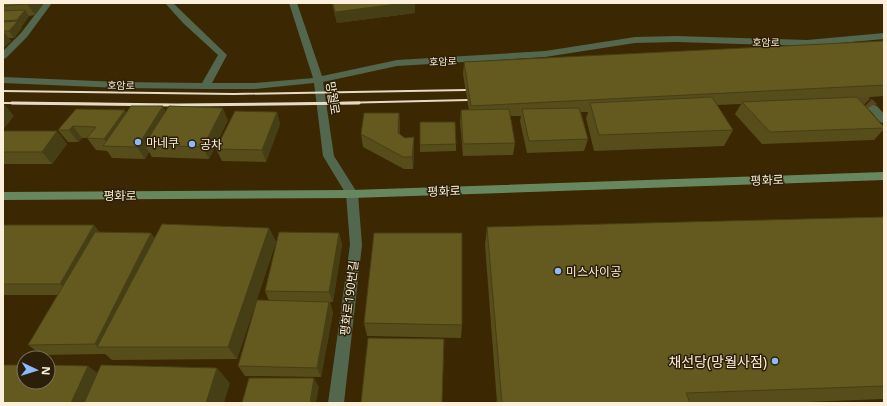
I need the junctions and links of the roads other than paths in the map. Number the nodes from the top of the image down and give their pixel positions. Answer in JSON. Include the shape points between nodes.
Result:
{"nodes":[{"id":1,"x":48,"y":3,"type":"edge"},
{"id":2,"x":169,"y":3,"type":"edge"},
{"id":3,"x":293,"y":3,"type":"edge"},
{"id":4,"x":884,"y":36,"type":"edge"},
{"id":5,"x":3,"y":56,"type":"edge"},
{"id":6,"x":3,"y":80,"type":"edge"},
{"id":7,"x":318,"y":80,"type":"junction"},
{"id":8,"x":205,"y":86,"type":"junction"},
{"id":9,"x":873,"y":108,"type":"tunnel mouth"},
{"id":10,"x":884,"y":120,"type":"edge"},
{"id":11,"x":884,"y":176,"type":"edge"},
{"id":12,"x":352,"y":194,"type":"junction"},
{"id":13,"x":3,"y":196,"type":"edge"},
{"id":14,"x":336,"y":403,"type":"edge"}],
"edges":[{"from":1,"to":5,"type":"street","via":[[24,35]]},
{"from":2,"to":8,"type":"street","via":[[223,55]]},
{"from":3,"to":7,"type":"street","name":"망월로"},
{"from":4,"to":7,"type":"street","name":"호암로","via":[[810,46],[677,39],[635,40],[545,54],[397,63]]},
{"from":6,"to":8,"type":"street","name":"호암로"},
{"from":7,"to":8,"type":"street","name":"호암로","via":[[255,86]]},
{"from":7,"to":12,"type":"street","name":"망월로","via":[[329,156]]},
{"from":9,"to":10,"type":"street"},
{"from":11,"to":12,"type":"main road","name":"평화로"},
{"from":12,"to":13,"type":"main road","name":"평화로"},
{"from":12,"to":14,"type":"street","name":"평화로190번길","via":[[356,245]]}]}
